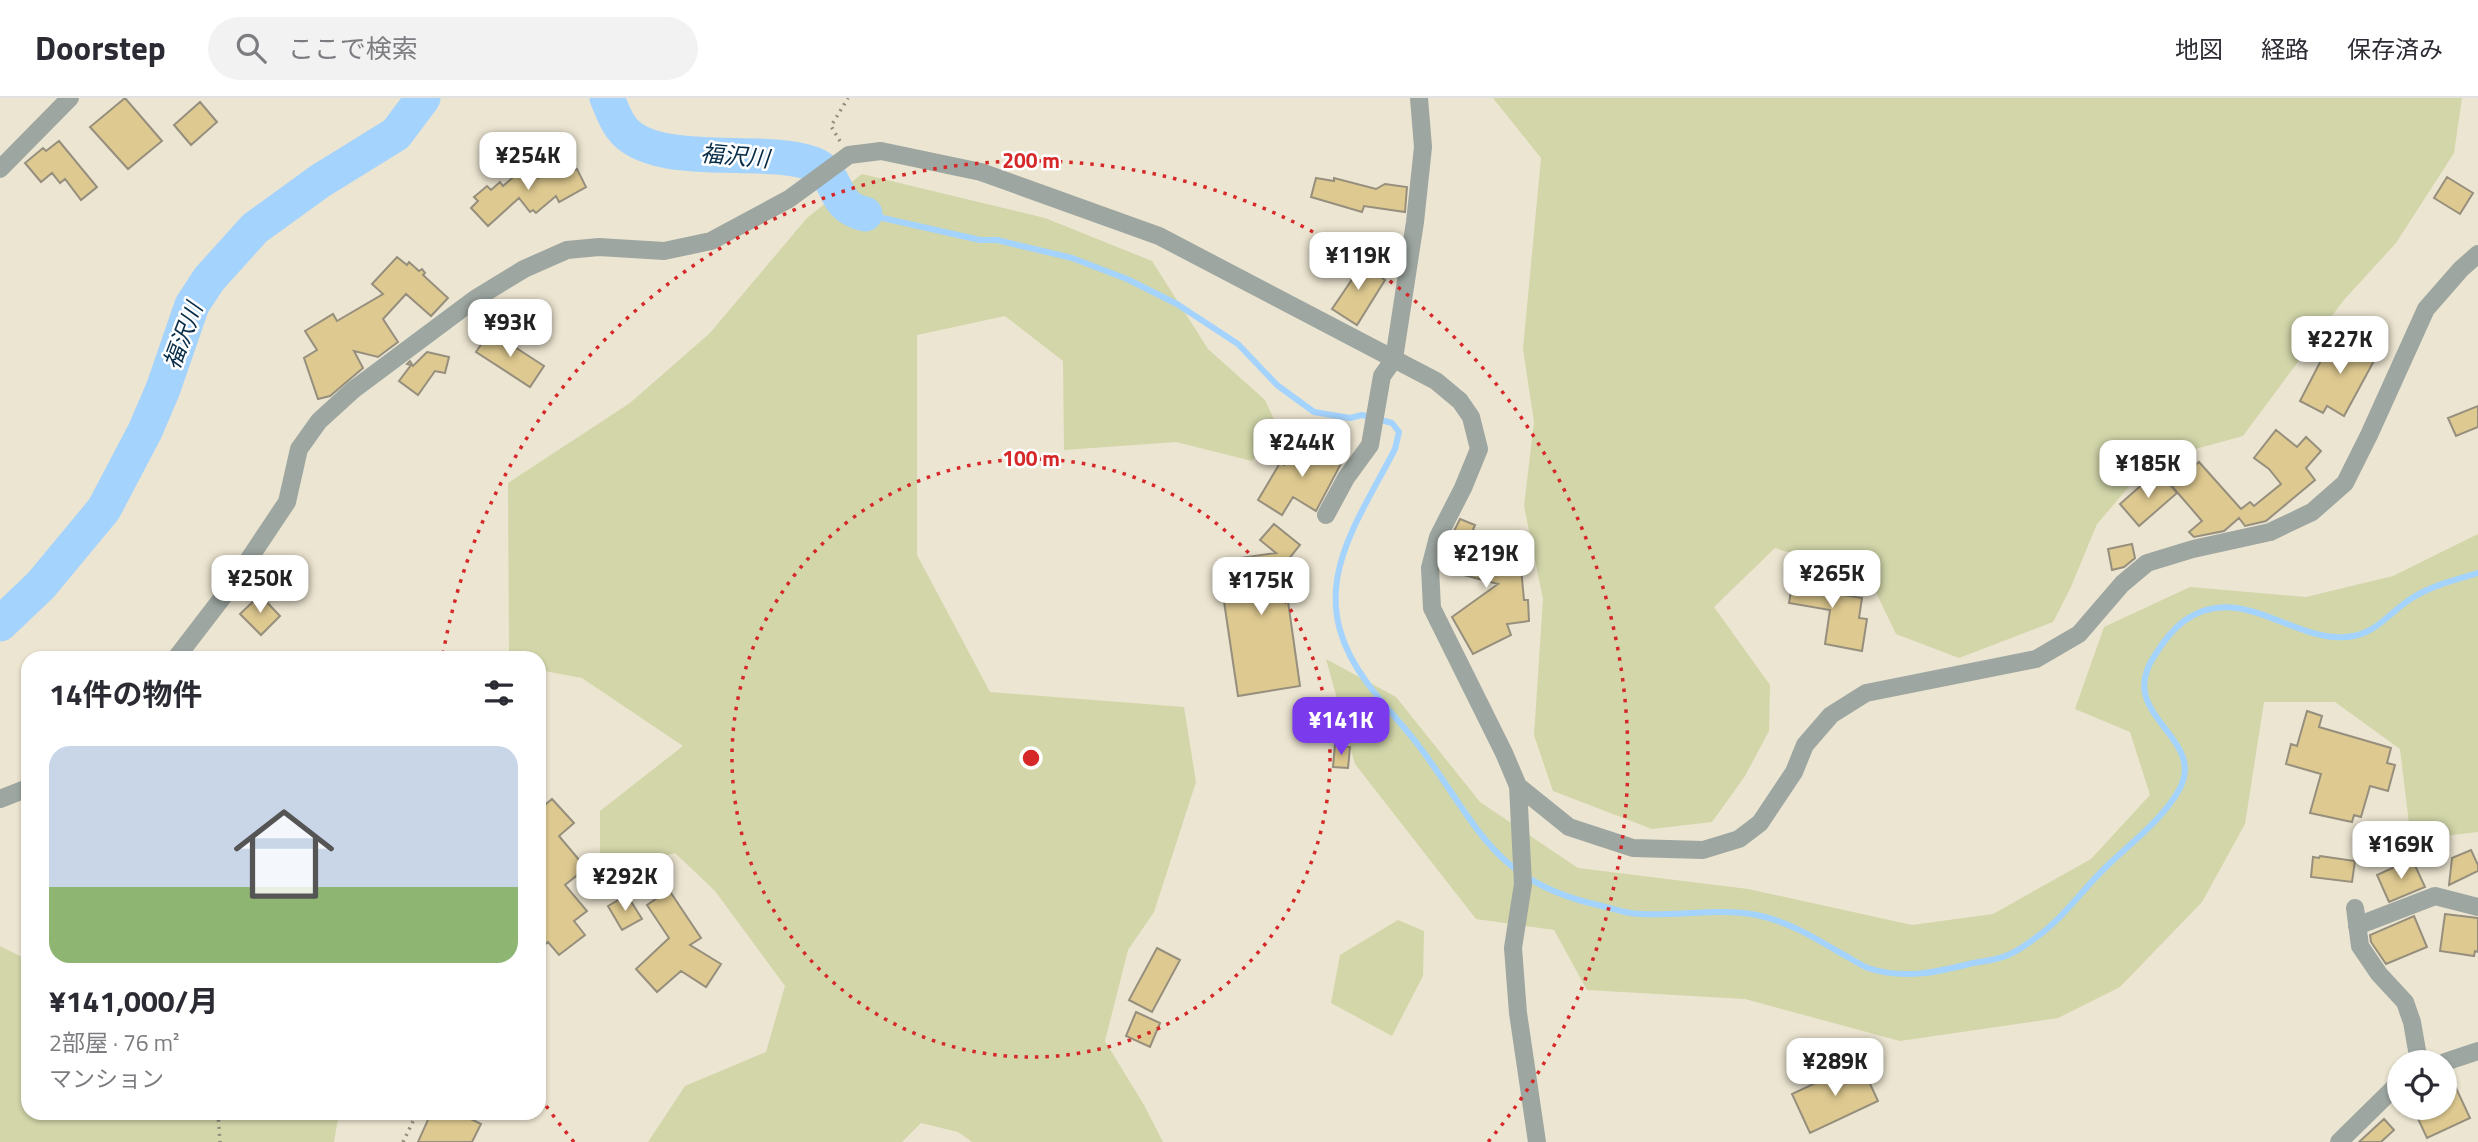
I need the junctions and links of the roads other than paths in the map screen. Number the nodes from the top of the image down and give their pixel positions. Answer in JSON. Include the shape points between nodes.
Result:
{"nodes":[{"id":1,"x":70,"y":98,"type":"edge"},
{"id":2,"x":1419,"y":98,"type":"edge"},
{"id":3,"x":0,"y":169,"type":"edge"},
{"id":4,"x":2478,"y":254,"type":"edge"},
{"id":5,"x":1394,"y":359,"type":"junction"},
{"id":6,"x":1326,"y":514,"type":"dead end"},
{"id":7,"x":181,"y":651,"type":"edge"},
{"id":8,"x":1518,"y":786,"type":"junction"},
{"id":9,"x":21,"y":791,"type":"edge"},
{"id":10,"x":0,"y":799,"type":"edge"},
{"id":11,"x":2478,"y":907,"type":"edge"},
{"id":12,"x":2417,"y":1050,"type":"edge"},
{"id":13,"x":2478,"y":1051,"type":"edge"},
{"id":14,"x":2457,"y":1058,"type":"edge"},
{"id":15,"x":2387,"y":1095,"type":"edge"},
{"id":16,"x":1537,"y":1142,"type":"edge"},
{"id":17,"x":2339,"y":1142,"type":"edge"}],
"edges":[{"from":1,"to":3,"type":"street"},
{"from":2,"to":5,"type":"street","via":[[1423,147]]},
{"from":4,"to":8,"type":"street","via":[[2426,309],[2345,483],[2312,512],[2270,532],[2147,563],[2122,584],[2079,634],[2036,659],[1866,693],[1831,715],[1805,745],[1794,772],[1760,823],[1739,839],[1703,850],[1633,848],[1569,827]]},
{"from":5,"to":6,"type":"street","via":[[1382,376],[1370,446]]},
{"from":5,"to":7,"type":"street","via":[[1159,236],[981,172],[881,151],[849,155],[789,199],[711,241],[664,251],[567,250],[475,299],[319,421],[299,449],[287,502]]},
{"from":5,"to":8,"type":"street","via":[[1436,381],[1471,416],[1479,449],[1438,537],[1430,568],[1432,608]]},
{"from":8,"to":16,"type":"street","via":[[1523,884],[1513,948]]},
{"from":9,"to":10,"type":"street"},
{"from":11,"to":12,"type":"street","via":[[2435,896],[2356,917],[2360,946],[2405,1002]]},
{"from":13,"to":14,"type":"street"},
{"from":15,"to":17,"type":"street"}]}
